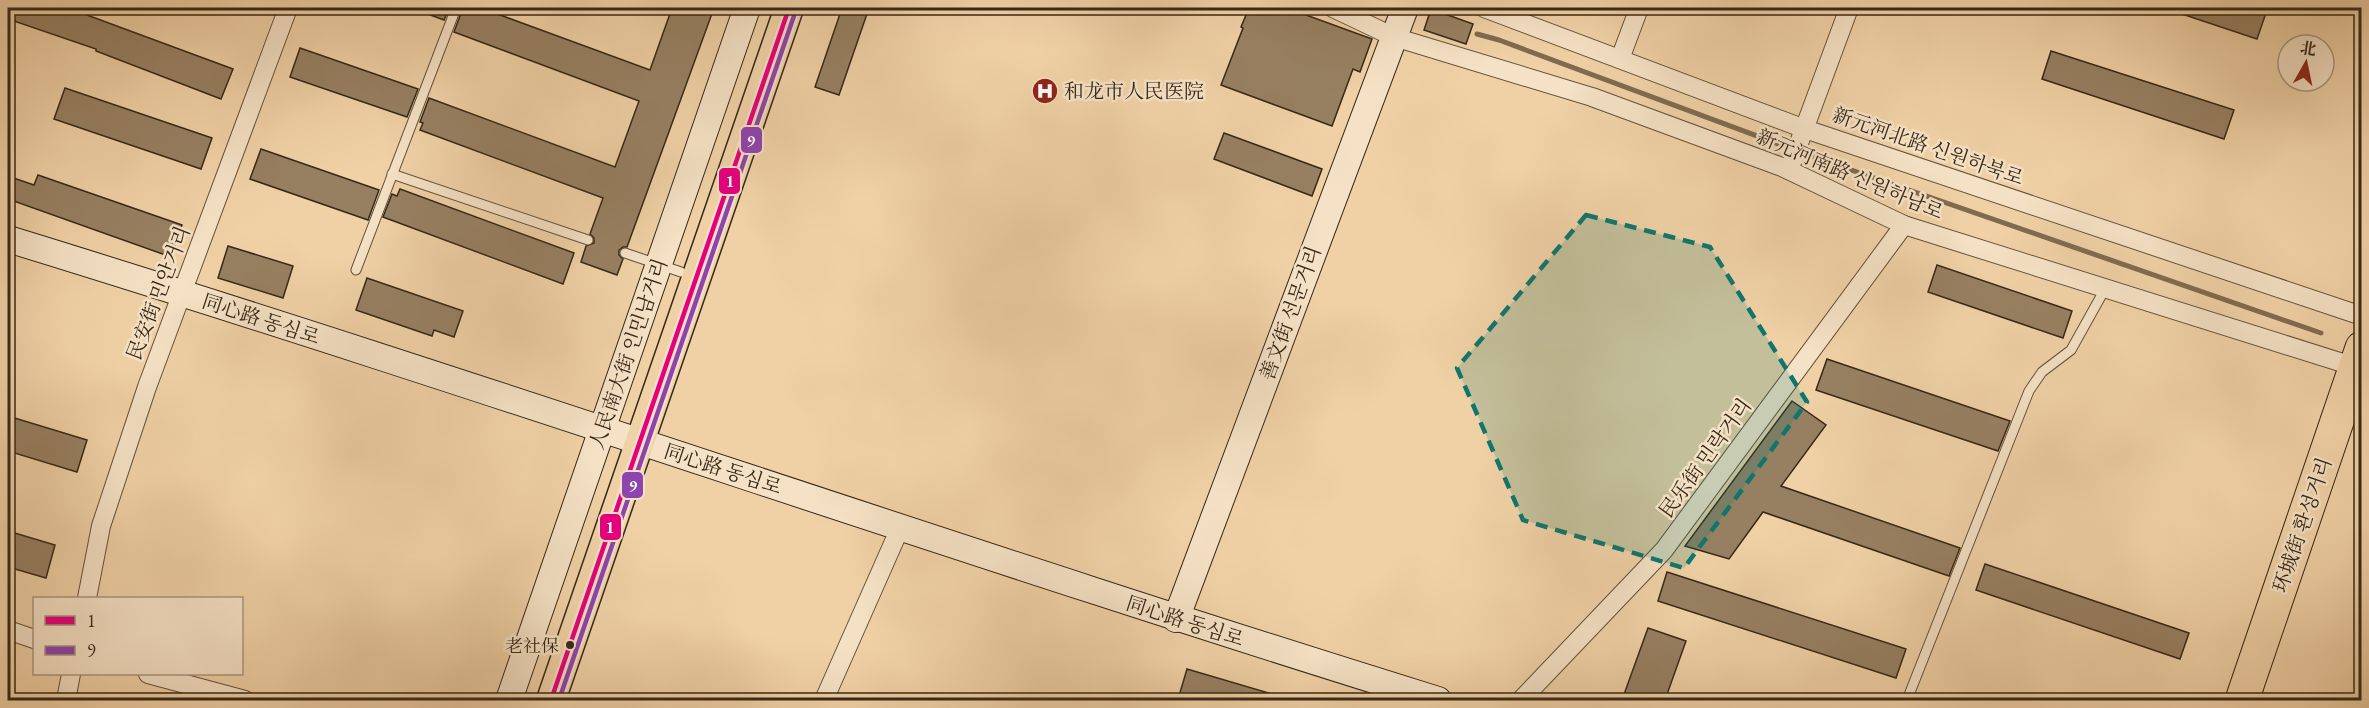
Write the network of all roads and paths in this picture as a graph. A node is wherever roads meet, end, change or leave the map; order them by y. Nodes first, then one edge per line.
1 (288, 8) edge
2 (456, 8) edge
3 (747, 8) edge
4 (771, 8) edge
5 (789, 8) edge
6 (1333, 8) edge
7 (1405, 8) edge
8 (1484, 8) edge
9 (1639, 8) edge
10 (1850, 8) edge
11 (1394, 37) junction
12 (1620, 59) junction
13 (1803, 134) junction
14 (1790, 166) junction
15 (392, 174) junction
16 (1904, 225) junction
17 (8, 239) edge
18 (588, 240) dead end
19 (625, 253) dead end
20 (670, 268) junction
21 (356, 270) dead end
22 (2105, 289) junction
23 (183, 293) junction
24 (2361, 316) edge
25 (2359, 362) edge
26 (623, 436) junction
27 (900, 528) junction
28 (87, 597) edge
29 (1176, 619) junction
30 (8, 630) edge
31 (33, 639) edge
32 (71, 675) edge
33 (152, 675) edge
34 (66, 700) edge
35 (245, 700) edge
36 (509, 700) edge
37 (534, 700) edge
38 (552, 700) edge
39 (824, 700) edge
40 (1438, 700) edge
41 (1521, 700) edge
42 (1907, 700) edge
43 (2242, 700) edge

1 - 23 street, 民安街 민안거리
2 - 15 lane
3 - 20 street, 人民南大街 인민남거리
4 - 20 main road, 人民南大街 인민남거리
5 - 26 main road, 人民南大街 인민남거리
6 - 11 street, 新元河南路 신원하남로
7 - 11 street, 善文街 선문거리
8 - 12 street, 新元河北路 신원하북로
9 - 12 street
10 - 13 street
11 - 14 street, 新元河南路 신원하남로
11 - 29 street, 善文街 선문거리
12 - 13 street, 新元河北路 신원하북로
13 - 14 street
13 - 24 street, 新元河北路 신원하북로
14 - 16 street, 新元河南路 신원하남로
15 - 18 lane
15 - 21 lane
16 - 22 street, 新元河南路 신원하남로
16 - 41 street, 民乐街 민락거리
17 - 23 street, 同心路 동심로
19 - 20 lane
20 - 26 main road, 人民南大街 인민남거리
22 - 25 street, 新元河南路 신원하남로
22 - 42 lane
23 - 26 street, 同心路 동심로
23 - 28 street, 民安街 민안거리
25 - 43 highway, 环城街 환성거리
26 - 27 street, 同心路 동심로
26 - 36 street, 人民南大街 인민남거리
26 - 37 main road, 人民南大街 인민남거리
26 - 38 main road, 人民南大街 인민남거리
27 - 29 street, 同心路 동심로
27 - 39 street
29 - 40 street, 同心路 동심로
30 - 31 street
32 - 34 street
33 - 35 street

